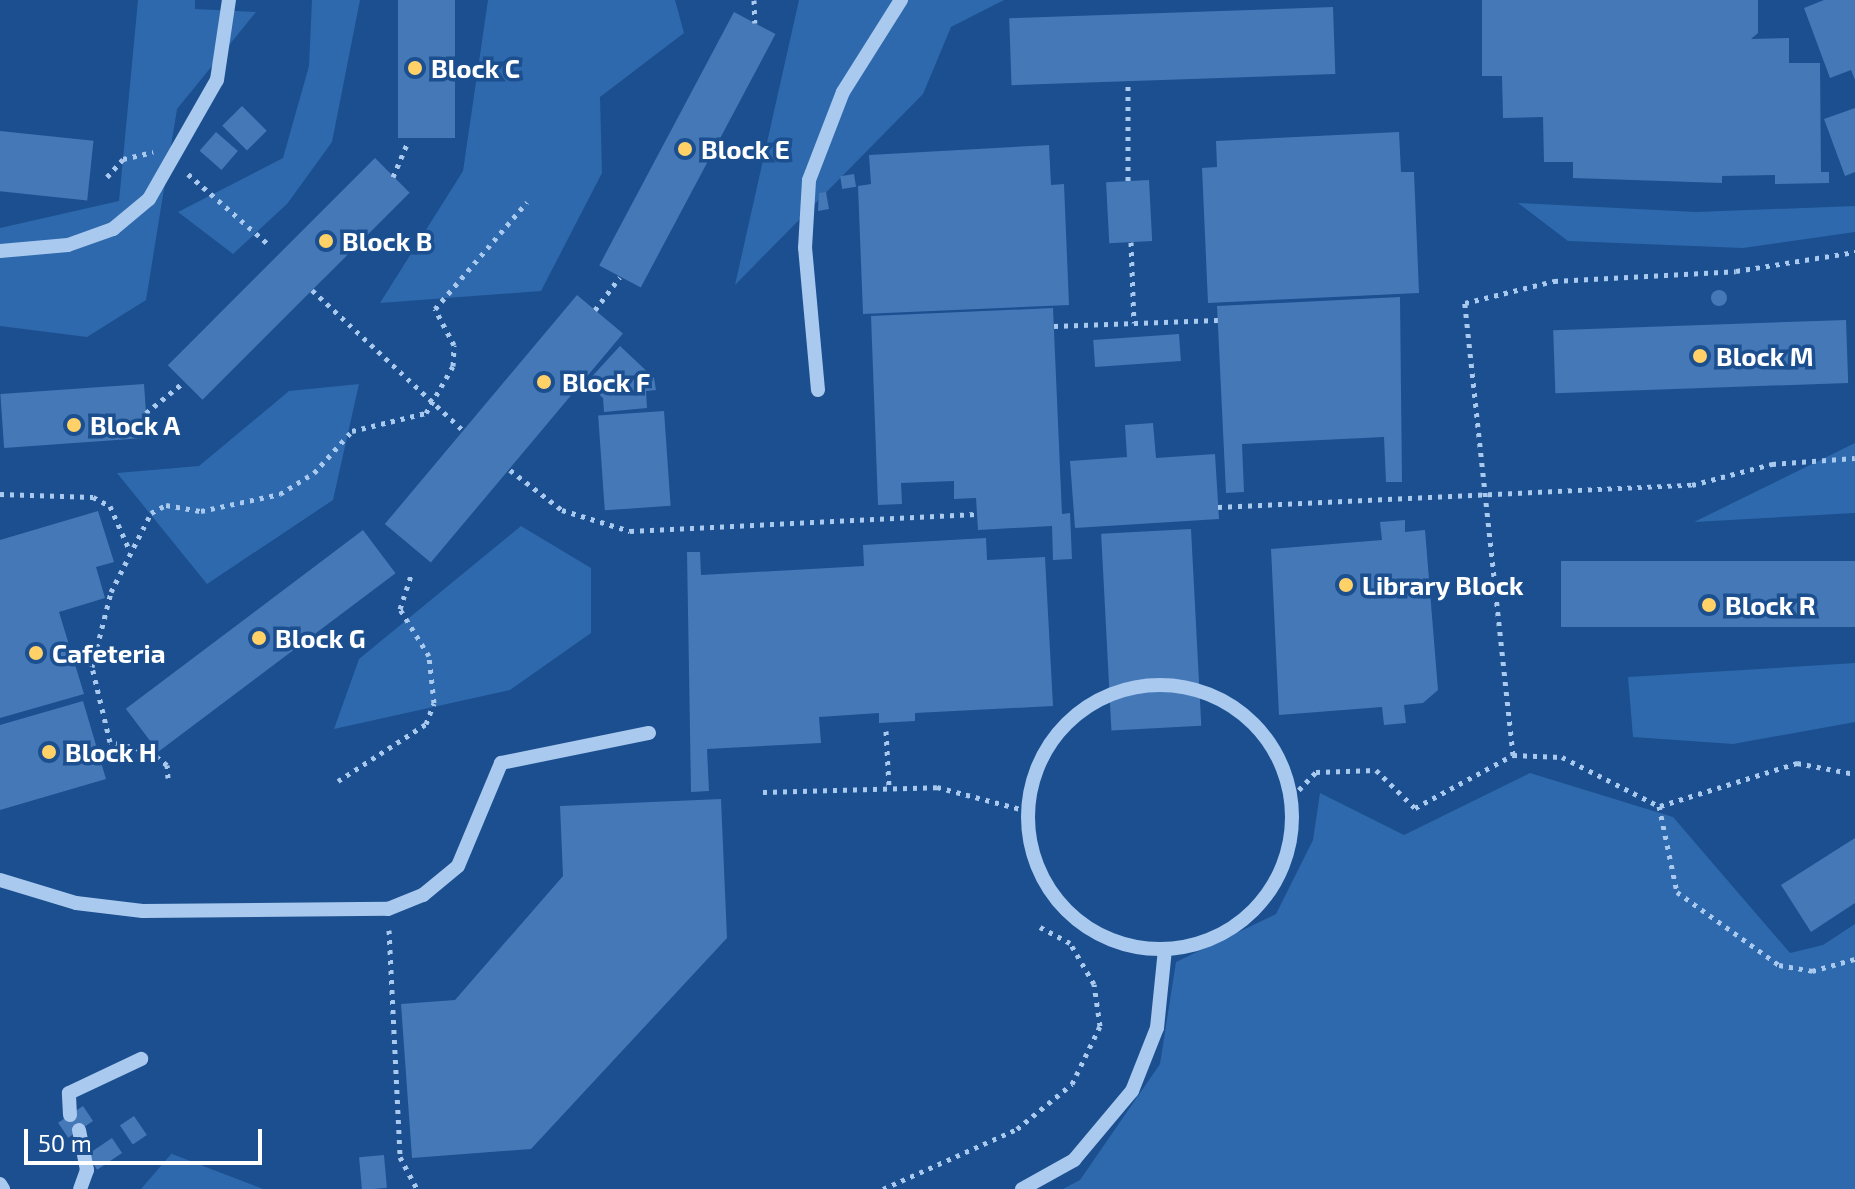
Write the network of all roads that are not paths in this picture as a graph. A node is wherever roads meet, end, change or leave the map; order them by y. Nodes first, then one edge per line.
1 (229, 0) edge
2 (901, 0) edge
3 (0, 251) edge
4 (818, 390) dead end
5 (649, 733) dead end
6 (0, 880) edge
7 (1165, 949) junction
8 (141, 1059) dead end
9 (70, 1115) dead end
10 (79, 1130) dead end
11 (0, 1184) edge
12 (3, 1189) edge
13 (80, 1189) edge
14 (1022, 1189) edge

1 - 3 lane
2 - 4 lane
5 - 6 lane
7 - 7 lane
7 - 14 lane
8 - 9 lane
10 - 13 lane
11 - 12 lane

